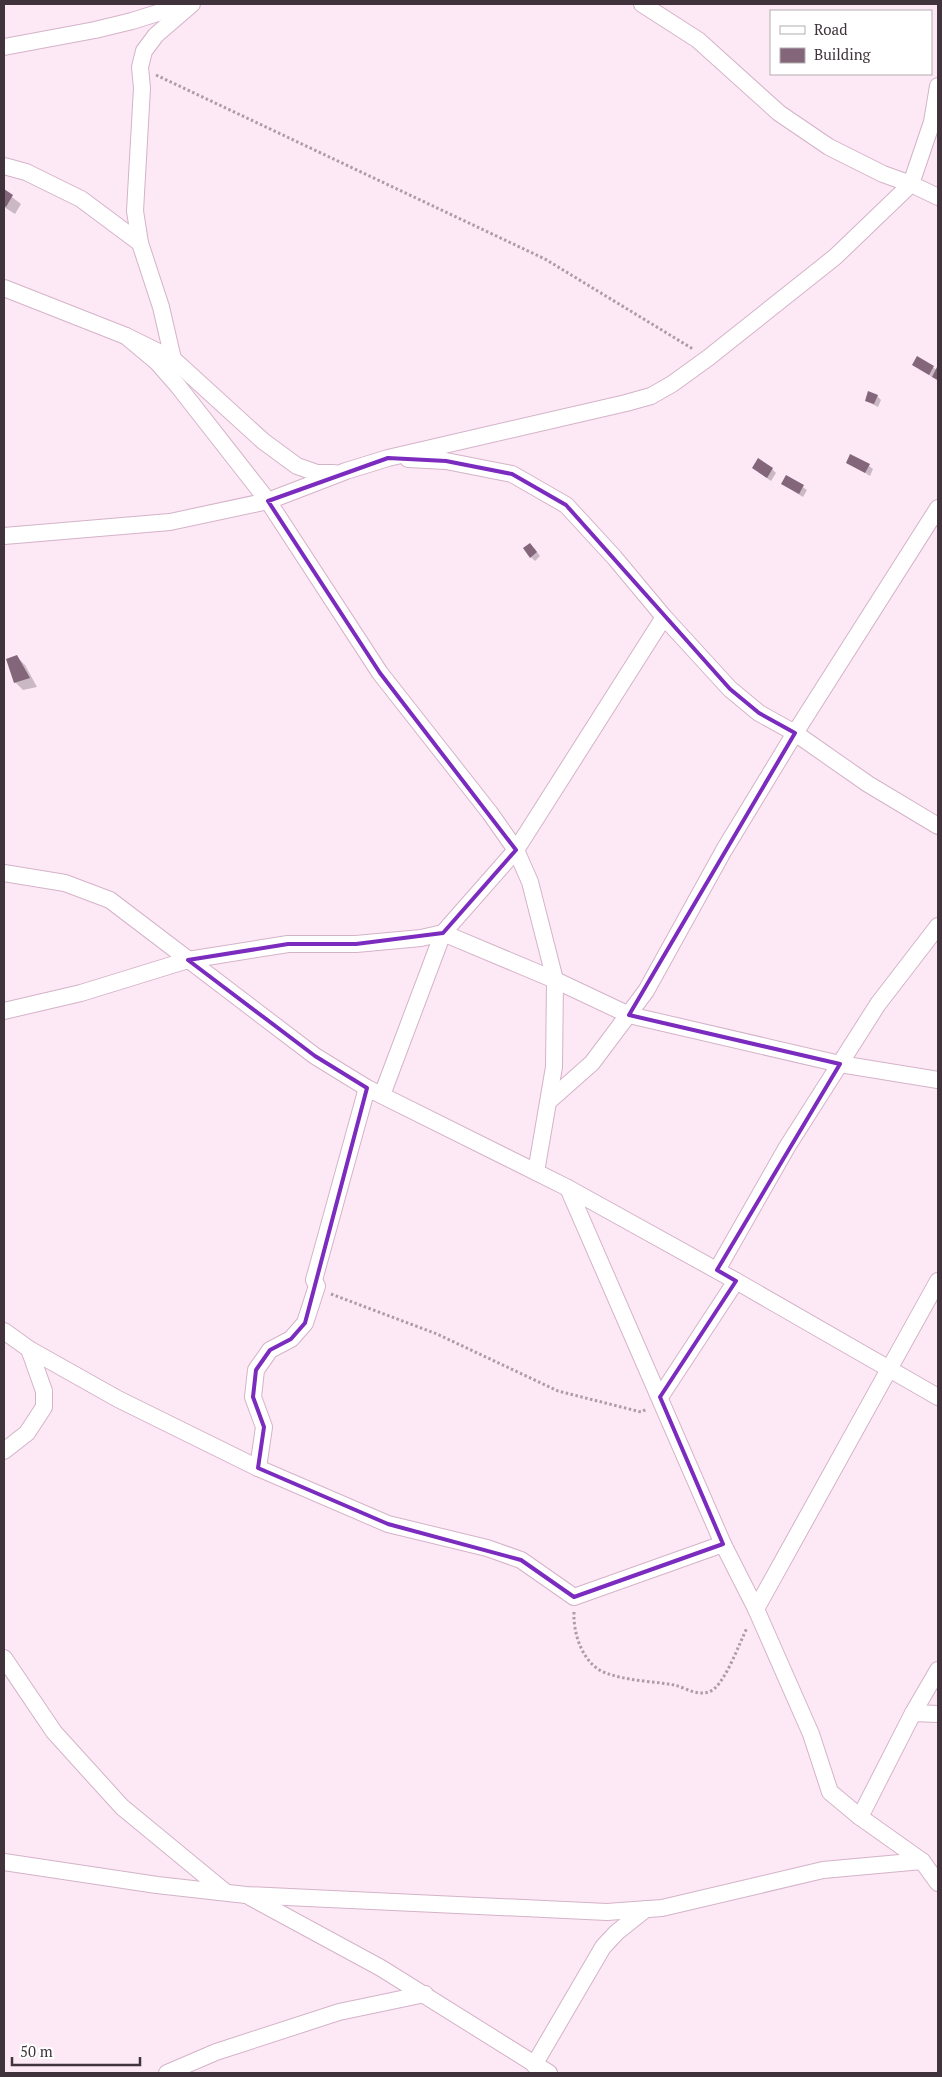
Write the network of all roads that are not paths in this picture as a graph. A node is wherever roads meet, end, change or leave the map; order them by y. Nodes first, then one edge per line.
1 (190, 4) edge
2 (645, 4) edge
3 (4, 47) edge
4 (938, 86) edge
5 (4, 166) edge
6 (911, 184) junction
7 (938, 197) edge
8 (140, 243) junction
9 (4, 288) edge
10 (126, 336) junction
11 (173, 359) junction
12 (388, 458) junction
13 (346, 471) junction
14 (268, 501) junction
15 (938, 508) edge
16 (4, 536) edge
17 (664, 617) junction
18 (796, 733) junction
19 (938, 826) edge
20 (516, 850) junction
21 (4, 873) edge
22 (938, 926) edge
23 (443, 933) junction
24 (188, 960) junction
25 (554, 980) junction
26 (4, 1011) edge
27 (629, 1015) junction
28 (840, 1064) junction
29 (938, 1080) edge
30 (374, 1092) junction
31 (549, 1101) junction
32 (536, 1172) junction
33 (568, 1188) junction
34 (717, 1270) junction
35 (736, 1281) junction
36 (938, 1281) edge
37 (4, 1331) edge
38 (29, 1349) junction
39 (890, 1368) junction
40 (938, 1396) edge
41 (660, 1397) junction
42 (4, 1451) edge
43 (258, 1468) junction
44 (723, 1544) junction
45 (756, 1609) junction
46 (4, 1658) edge
47 (938, 1670) edge
48 (913, 1713) junction
49 (938, 1714) edge
50 (860, 1817) junction
51 (922, 1861) junction
52 (4, 1862) edge
53 (938, 1883) edge
54 (224, 1891) junction
55 (246, 1895) junction
56 (646, 1909) junction
57 (425, 1994) junction
58 (534, 2065) junction
59 (166, 2073) edge
60 (549, 2073) edge

1 - 3 street
1 - 8 street
2 - 6 street
4 - 6 street
5 - 8 street
6 - 7 street
6 - 12 street
8 - 11 street
9 - 10 street
10 - 11 street
10 - 14 street
11 - 13 street
12 - 13 street
12 - 17 street
13 - 14 street
14 - 16 street
14 - 20 street
15 - 18 street
17 - 18 street
17 - 20 street
18 - 19 street
18 - 27 street
20 - 23 street
20 - 25 street
21 - 24 street
22 - 28 street
23 - 24 street
23 - 25 street
23 - 30 street
24 - 26 street
24 - 30 street
25 - 27 street
25 - 31 street
27 - 28 street
27 - 31 street
28 - 29 street
28 - 34 street
30 - 32 street
30 - 43 street
31 - 32 street
32 - 33 street
33 - 34 street
33 - 41 street
34 - 35 street
35 - 39 street
35 - 41 street
36 - 39 street
37 - 38 street
38 - 42 street
38 - 43 street
39 - 40 street
39 - 45 street
41 - 44 street
43 - 44 street
44 - 45 street
45 - 50 street
46 - 54 street
47 - 48 street
48 - 49 street
48 - 50 street
50 - 51 street
51 - 53 street
51 - 56 street
52 - 54 street
54 - 55 street
55 - 56 street
55 - 57 street
56 - 58 street
57 - 58 street
57 - 59 street
58 - 60 street

